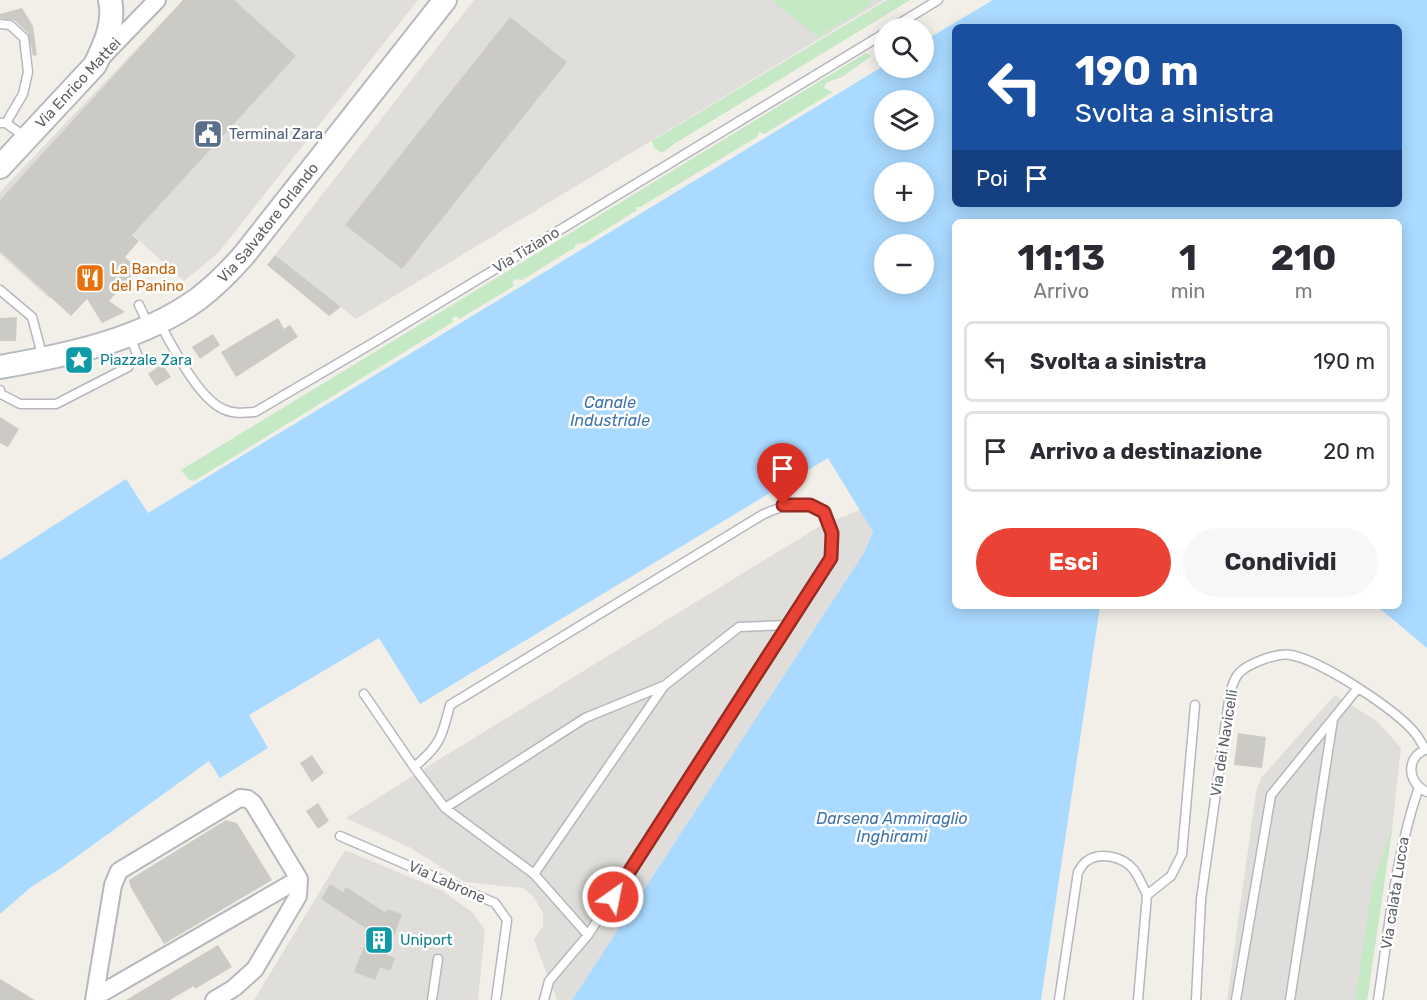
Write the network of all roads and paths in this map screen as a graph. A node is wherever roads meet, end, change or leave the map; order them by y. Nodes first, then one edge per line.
1 (110, 0) edge
2 (157, 0) edge
3 (445, 0) edge
4 (938, 0) edge
5 (908, 18) edge
6 (0, 24) edge
7 (874, 40) edge
8 (95, 65) junction
9 (3, 123) edge
10 (27, 138) junction
11 (0, 167) edge
12 (0, 290) edge
13 (139, 306) dead end
14 (146, 328) junction
15 (43, 359) junction
16 (0, 367) edge
17 (0, 390) edge
18 (787, 625) junction
19 (664, 686) junction
20 (1358, 688) junction
21 (364, 694) dead end
22 (1195, 705) dead end
23 (1333, 719) junction
24 (1426, 749) edge
25 (414, 767) junction
26 (1423, 790) edge
27 (445, 808) junction
28 (340, 836) dead end
29 (534, 874) junction
30 (299, 879) junction
31 (1147, 895) junction
32 (588, 935) junction
33 (438, 959) dead end
34 (95, 999) edge
35 (214, 1000) edge
36 (432, 1000) edge
37 (496, 1000) edge
38 (544, 1000) edge
39 (1059, 1000) edge
40 (1138, 1000) edge
41 (1196, 1000) edge
42 (1236, 1000) edge
43 (1290, 1000) edge
44 (1378, 1000) edge

1 - 8 main road
2 - 8 street, Via Enrico Mattei
3 - 14 main road, Via Salvatore Orlando
4 - 5 lane
6 - 9 lane
7 - 14 lane, Via Tiziano
8 - 10 main road, Via Enrico Mattei
9 - 10 lane
10 - 11 main road, Via Enrico Mattei
12 - 15 lane
13 - 14 lane
14 - 15 main road
14 - 17 lane
15 - 16 main road
18 - 19 lane
18 - 25 lane
18 - 32 lane
19 - 27 lane
19 - 29 lane
20 - 23 lane
20 - 24 lane, Via dei Navicelli
20 - 41 lane, Via dei Navicelli
21 - 25 lane
22 - 31 lane
23 - 42 lane
23 - 43 lane
24 - 26 lane
25 - 27 lane
26 - 44 lane, Via calata Lucca
27 - 29 lane
28 - 37 lane, Via Labrone
29 - 32 lane
30 - 34 street
30 - 34 street
30 - 35 street
31 - 39 lane
31 - 40 lane
32 - 38 lane
33 - 36 lane

